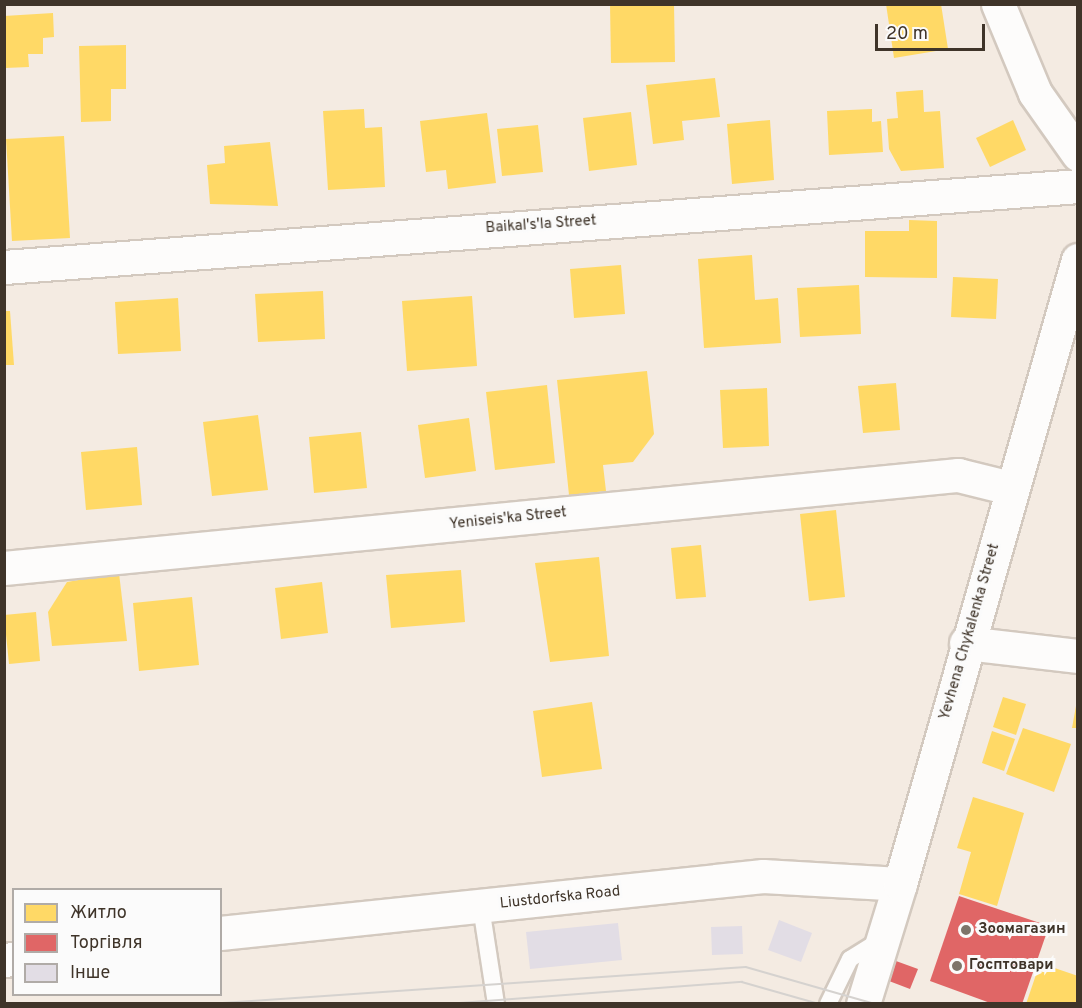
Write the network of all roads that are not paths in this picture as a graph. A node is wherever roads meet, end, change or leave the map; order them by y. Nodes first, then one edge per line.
1 (998, 4) edge
2 (1077, 154) edge
3 (1077, 186) edge
4 (1077, 260) edge
5 (4, 267) edge
6 (1011, 488) junction
7 (4, 568) edge
8 (966, 643) junction
9 (1077, 656) edge
10 (900, 884) junction
11 (481, 907) junction
12 (222, 933) edge
13 (886, 936) junction
14 (496, 1004) edge
15 (828, 1004) edge
16 (864, 1004) edge

1 - 2 street
3 - 5 street, Baikal's'la Street
4 - 6 street, Yevhena Chykalenka Street
6 - 7 street, Yeniseis'ka Street
6 - 8 street, Yevhena Chykalenka Street
8 - 9 street
8 - 10 street, Yevhena Chykalenka Street
10 - 11 street, Liustdorfska Road
10 - 13 street, Yevhena Chykalenka Street
11 - 12 street, Liustdorfska Road
11 - 14 lane
13 - 15 lane
13 - 16 street, Yevhena Chykalenka Street

